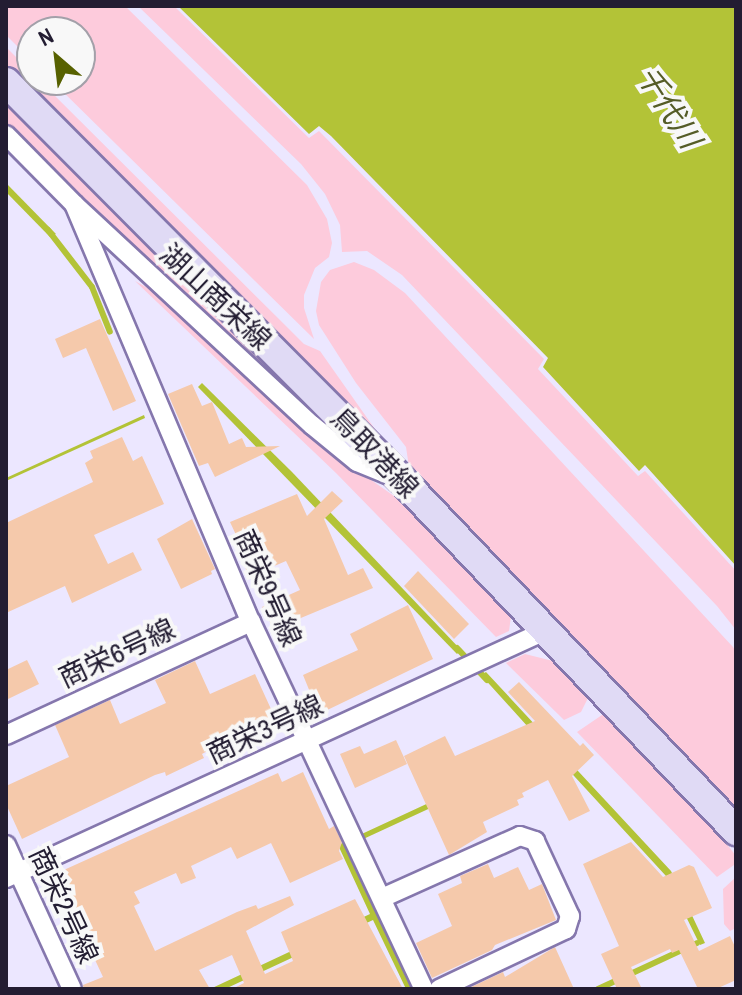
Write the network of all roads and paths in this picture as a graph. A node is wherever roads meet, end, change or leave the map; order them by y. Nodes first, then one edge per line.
1 (6, 82) edge
2 (6, 135) edge
3 (74, 204) junction
4 (402, 480) junction
5 (251, 622) junction
6 (547, 630) junction
7 (6, 735) edge
8 (306, 741) junction
9 (736, 831) edge
10 (6, 845) edge
11 (12, 875) edge
12 (382, 898) junction
13 (68, 988) edge
14 (424, 989) edge
15 (439, 989) edge

1 - 4 main road, 鳥取港線
2 - 3 street, 湖山商栄線
3 - 4 street, 湖山商栄線
3 - 5 street, 商栄9号線
4 - 6 main road, 鳥取港線
5 - 7 street, 商栄6号線
5 - 8 street, 商栄9号線
6 - 8 street, 商栄3号線
6 - 9 main road, 鳥取港線
8 - 11 street, 商栄3号線
8 - 12 street, 商栄9号線
10 - 11 street, 商栄2号線
11 - 13 street, 商栄2号線
12 - 14 street, 商栄9号線
12 - 15 street

